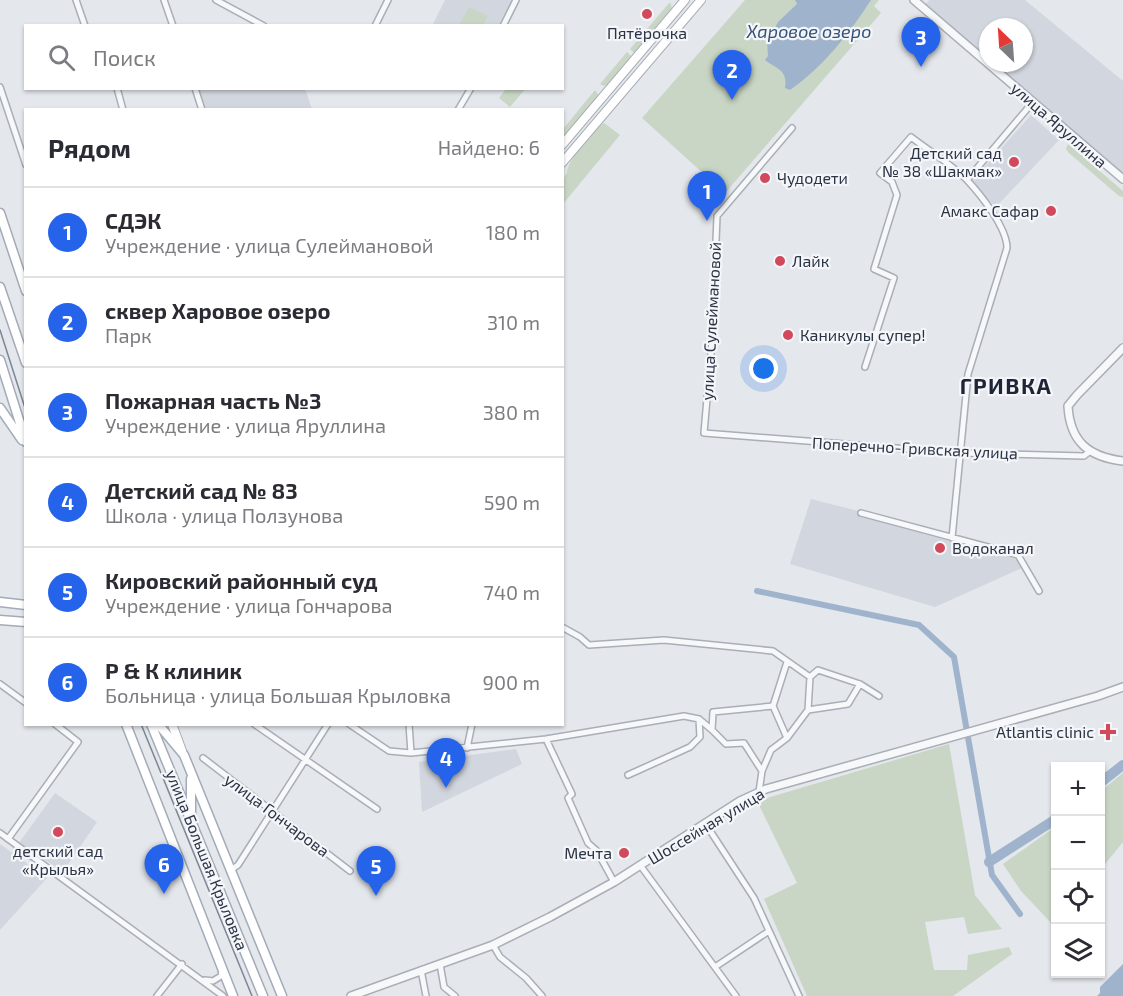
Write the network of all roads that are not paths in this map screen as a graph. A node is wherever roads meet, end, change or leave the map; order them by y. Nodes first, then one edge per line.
1 (76, 0) edge
2 (164, 0) edge
3 (216, 0) edge
4 (388, 0) edge
5 (516, 0) edge
6 (701, 0) edge
7 (914, 0) edge
8 (680, 2) edge
9 (84, 24) edge
10 (172, 24) edge
11 (260, 24) edge
12 (376, 24) edge
13 (504, 24) edge
14 (0, 87) edge
15 (118, 90) edge
16 (196, 90) edge
17 (470, 90) edge
18 (1033, 102) junction
19 (122, 108) edge
20 (201, 108) edge
21 (459, 108) edge
22 (792, 128) dead end
23 (564, 143) edge
24 (24, 159) edge
25 (564, 161) edge
26 (1123, 179) edge
27 (967, 180) junction
28 (0, 213) edge
29 (24, 285) edge
30 (0, 287) edge
31 (1123, 348) edge
32 (24, 357) edge
33 (0, 360) edge
34 (865, 367) dead end
35 (0, 408) edge
36 (704, 433) joint
37 (24, 437) edge
38 (24, 440) edge
39 (1089, 452) junction
40 (960, 453) junction
41 (1123, 461) edge
42 (861, 513) dead end
43 (952, 538) junction
44 (1039, 591) dead end
45 (0, 602) edge
46 (24, 605) edge
47 (0, 620) edge
48 (24, 622) edge
49 (564, 628) edge
50 (787, 662) junction
51 (810, 678) junction
52 (0, 684) edge
53 (860, 684) junction
54 (1123, 687) edge
55 (879, 696) dead end
56 (24, 702) edge
57 (773, 706) junction
58 (808, 710) junction
59 (699, 719) junction
60 (58, 726) edge
61 (127, 726) edge
62 (152, 726) edge
63 (160, 726) edge
64 (173, 726) edge
65 (257, 726) edge
66 (327, 726) edge
67 (352, 726) edge
68 (409, 726) edge
69 (472, 726) edge
70 (712, 730) junction
71 (787, 738) junction
72 (546, 739) junction
73 (467, 748) junction
74 (411, 753) junction
75 (184, 755) junction
76 (203, 758) dead end
77 (305, 761) junction
78 (762, 771) junction
79 (191, 772) junction
80 (628, 775) dead end
81 (759, 792) junction
82 (376, 809) dead end
83 (272, 813) junction
84 (191, 820) junction
85 (705, 823) junction
86 (0, 833) edge
87 (8, 839) junction
88 (640, 865) junction
89 (231, 870) junction
90 (350, 871) dead end
91 (614, 882) junction
92 (769, 931) junction
93 (494, 945) junction
94 (217, 954) junction
95 (182, 964) junction
96 (440, 964) junction
97 (715, 967) junction
98 (421, 970) junction
99 (202, 980) junction
100 (157, 996) edge
101 (223, 996) edge
102 (233, 996) edge
103 (262, 996) edge
104 (282, 996) edge
105 (351, 996) edge
106 (426, 996) edge
107 (455, 996) edge
108 (542, 996) edge
109 (736, 996) edge
110 (799, 996) edge

1 - 9 street
2 - 10 street
3 - 11 street
4 - 12 street
5 - 13 street
6 - 25 main road
7 - 18 street, улица Яруллина
8 - 23 main road
14 - 24 street
15 - 19 street
16 - 20 street
17 - 21 street
18 - 26 street, улица Яруллина
18 - 27 street
22 - 36 street, улица Сулеймановой
27 - 34 street
27 - 40 street
28 - 29 main road
30 - 32 main road
31 - 39 street
33 - 37 main road
35 - 38 main road
36 - 40 street, Поперечно-Гривская улица
39 - 40 street, Поперечно-Гривская улица
39 - 41 street, Поперечно-Гривская улица
40 - 43 street
42 - 43 street
43 - 44 street
45 - 46 main road
47 - 48 main road
49 - 50 street
50 - 51 street
50 - 57 street
51 - 53 street
51 - 58 street
52 - 56 street
53 - 55 street
53 - 58 street
54 - 81 street, Шоссейная улица
57 - 70 street
57 - 71 street
58 - 71 street
59 - 70 street
59 - 72 street
59 - 80 street
60 - 87 street
61 - 94 main road, улица Большая Крыловка
62 - 84 main road, улица Большая Крыловка
63 - 75 main road
64 - 75 main road
65 - 77 street
66 - 77 street
67 - 74 street
68 - 74 street
69 - 73 street
70 - 78 street
71 - 78 street
72 - 73 street
72 - 91 street
73 - 74 street
75 - 79 main road
76 - 83 street, улица Гончарова
77 - 82 street
77 - 83 street
78 - 81 street
79 - 84 main road
79 - 89 main road
81 - 85 street, Шоссейная улица
83 - 89 street
83 - 90 street, улица Гончарова
84 - 103 main road, улица Большая Крыловка
85 - 88 street, Шоссейная улица
85 - 92 street
86 - 87 street
87 - 95 street
88 - 91 street, Шоссейная улица
88 - 97 street
89 - 104 main road
91 - 93 street, Шоссейная улица
92 - 97 street
92 - 110 street
93 - 96 street, Шоссейная улица
93 - 108 street
94 - 99 street
94 - 102 main road, улица Большая Крыловка
95 - 99 street
95 - 100 street
96 - 98 street, Шоссейная улица
96 - 107 street
97 - 109 street
98 - 105 street, Шоссейная улица
98 - 106 street
99 - 101 street

